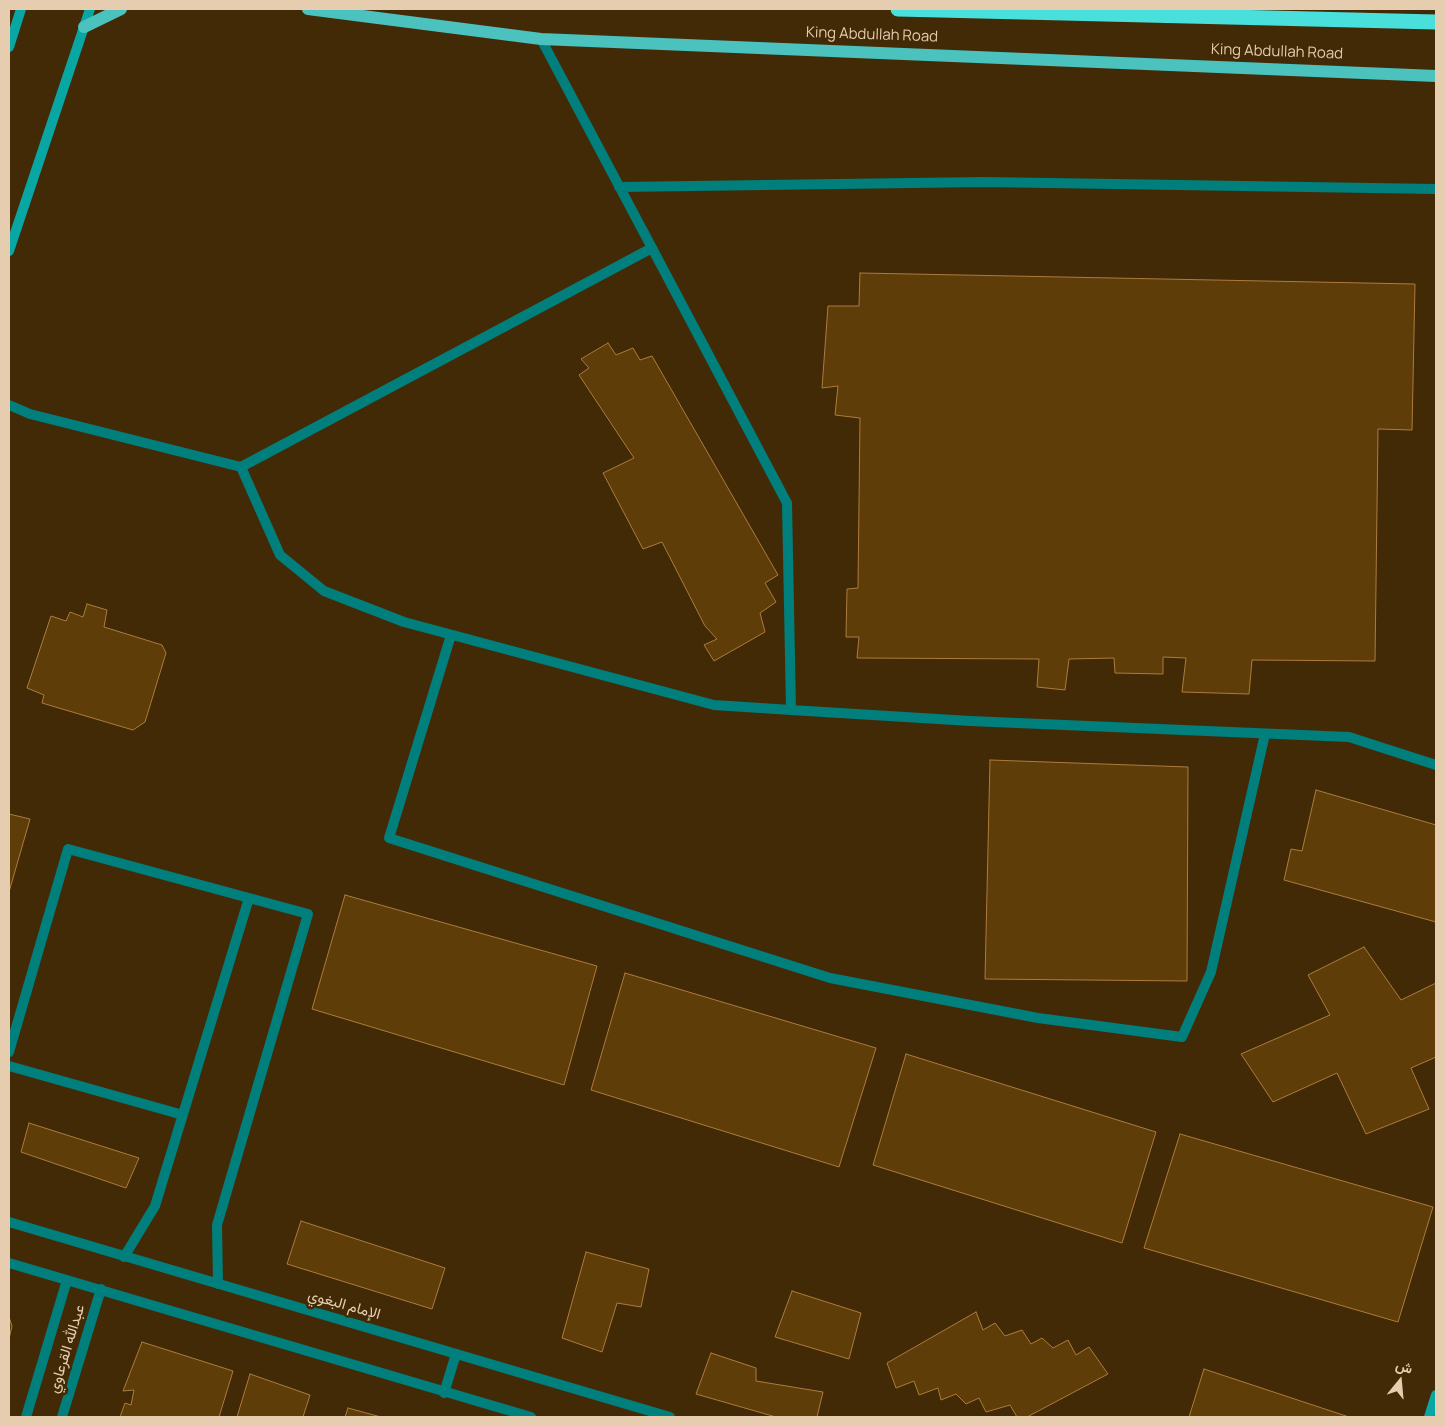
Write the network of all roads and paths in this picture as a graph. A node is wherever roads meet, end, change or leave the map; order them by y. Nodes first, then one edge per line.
1 (21, 9) edge
2 (90, 9) edge
3 (121, 9) edge
4 (308, 9) edge
5 (346, 9) edge
6 (360, 9) edge
7 (898, 9) edge
8 (379, 18) junction
9 (1436, 22) edge
10 (84, 27) junction
11 (541, 39) junction
12 (9, 46) edge
13 (1436, 76) edge
14 (618, 187) junction
15 (1436, 189) edge
16 (652, 248) junction
17 (9, 251) edge
18 (9, 405) edge
19 (241, 467) junction
20 (451, 635) junction
21 (791, 710) junction
22 (1265, 734) junction
23 (1436, 765) edge
24 (250, 898) junction
25 (9, 1052) edge
26 (9, 1066) edge
27 (183, 1115) junction
28 (9, 1222) edge
29 (124, 1258) junction
30 (9, 1263) edge
31 (67, 1280) junction
32 (218, 1284) junction
33 (101, 1289) junction
34 (456, 1354) junction
35 (444, 1393) junction
36 (1436, 1395) edge
37 (26, 1417) edge
38 (62, 1417) edge
39 (531, 1417) edge
40 (670, 1417) edge
41 (1429, 1417) edge

1 - 12 main road
2 - 10 main road
3 - 10 main road
4 - 8 main road, King Abdullah Road
5 - 8 main road
6 - 8 main road
7 - 9 highway, King Abdullah Road
8 - 11 main road, King Abdullah Road
10 - 17 main road
11 - 13 main road, King Abdullah Road
11 - 14 street
14 - 15 street
14 - 16 street
16 - 19 street
16 - 21 street
18 - 19 street
19 - 20 street
20 - 21 street
20 - 22 street
21 - 22 street
22 - 23 street
24 - 25 street
24 - 27 street
24 - 32 street
26 - 27 street
27 - 29 street
28 - 29 street, الإمام البغوي
29 - 32 street, الإمام البغوي
30 - 31 street
31 - 33 street
31 - 37 street, عبدالله القرعاوي
32 - 34 street, الإمام البغوي
33 - 35 street
33 - 38 street, عبدالله القرعاوي
34 - 35 street
34 - 40 street, الإمام البغوي
35 - 39 street
36 - 41 main road

